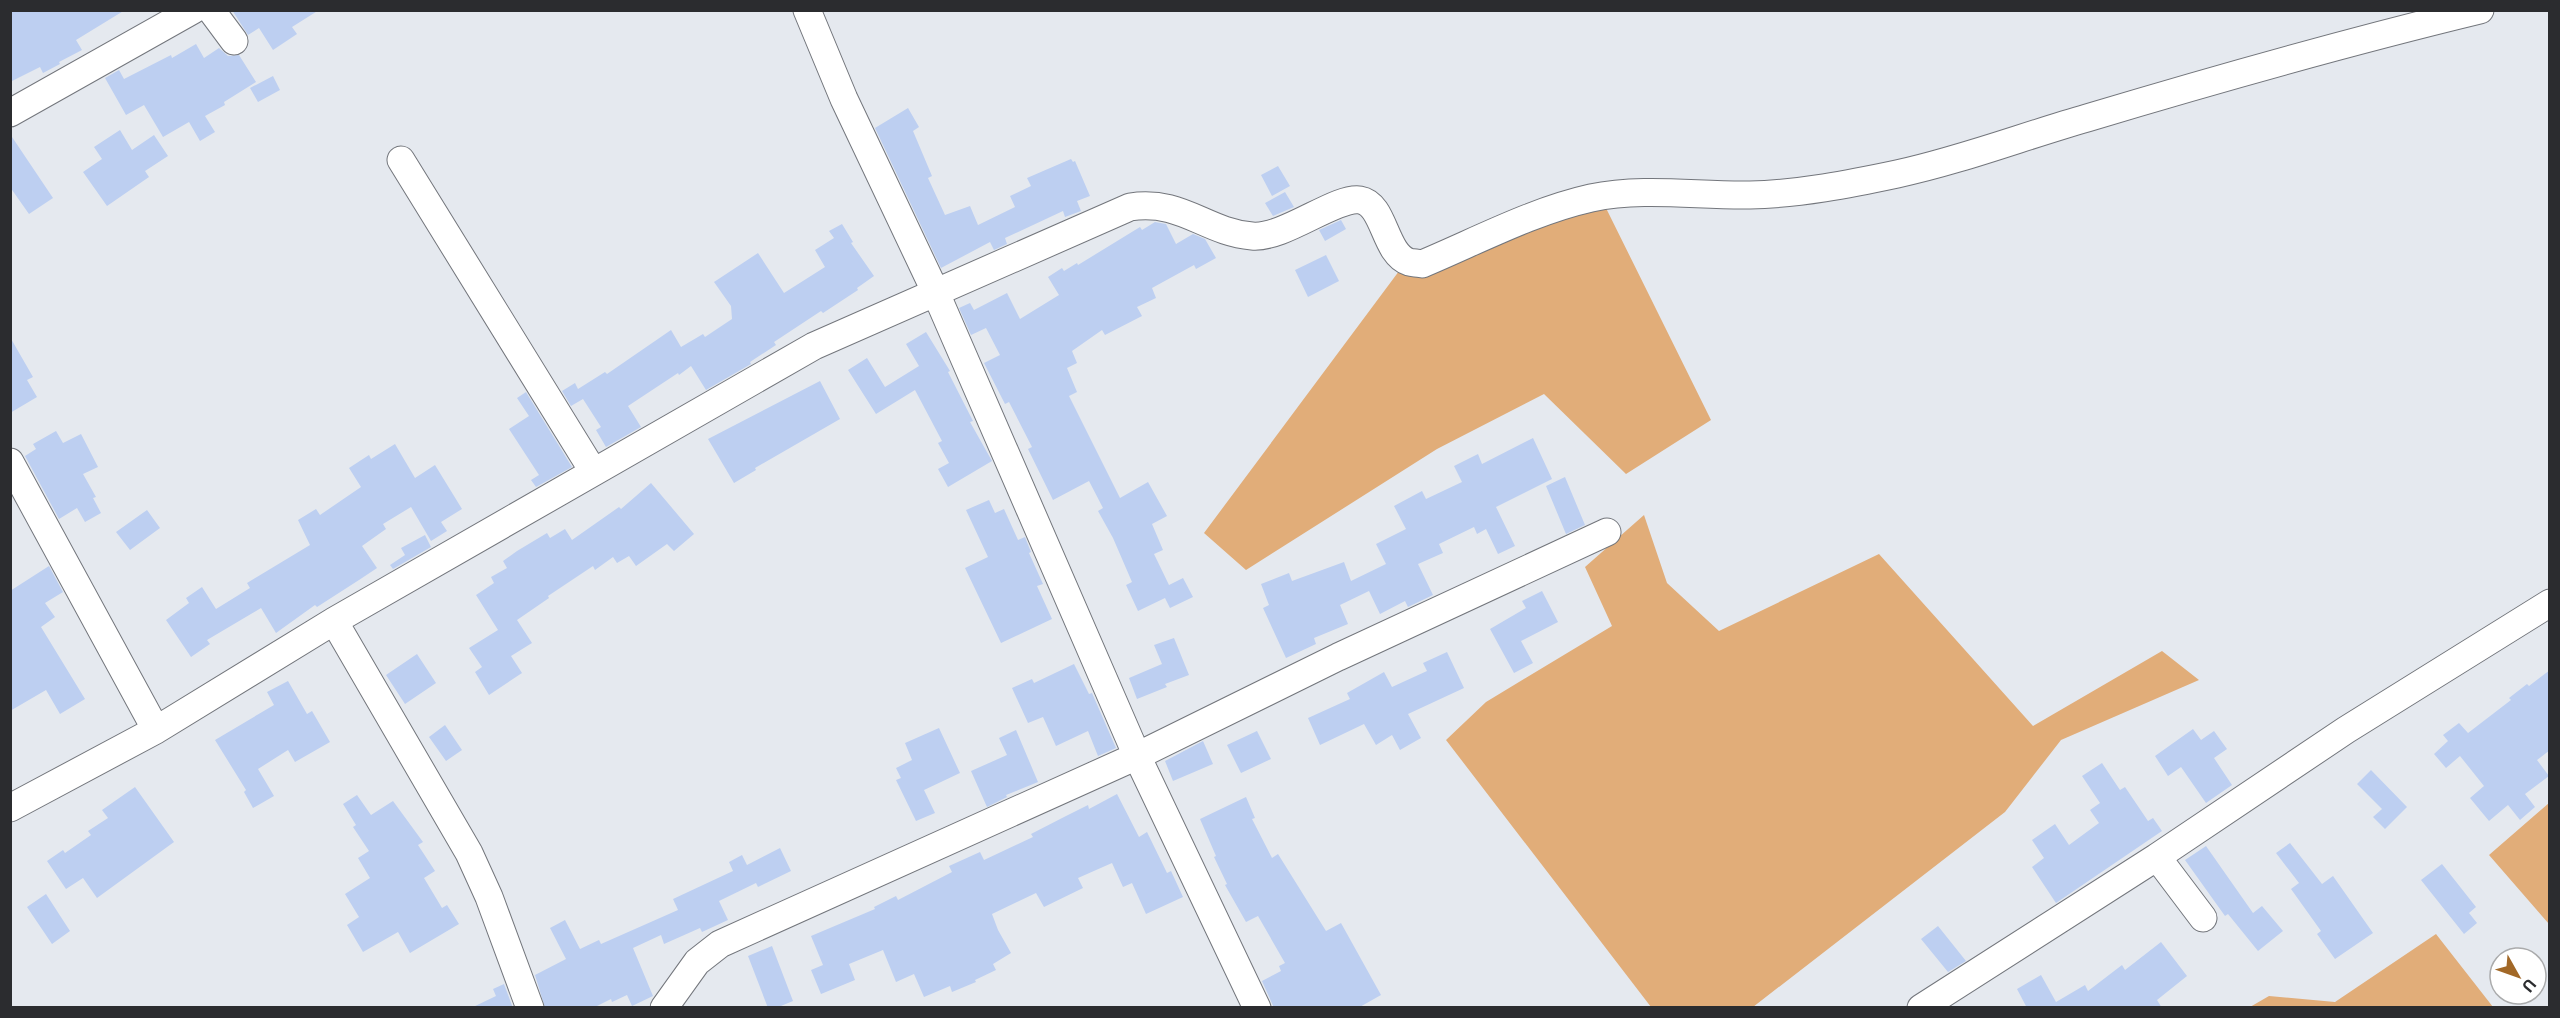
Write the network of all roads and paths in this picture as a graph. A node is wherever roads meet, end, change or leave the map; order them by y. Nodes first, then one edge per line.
1 (193, 10) edge
2 (211, 10) edge
3 (807, 10) edge
4 (2480, 10) edge
5 (234, 41) dead end
6 (10, 113) edge
7 (401, 160) dead end
8 (934, 291) junction
9 (10, 462) edge
10 (593, 471) junction
11 (1607, 532) dead end
12 (2550, 603) edge
13 (334, 621) junction
14 (156, 730) junction
15 (1137, 756) junction
16 (10, 808) edge
17 (2157, 857) junction
18 (2204, 918) dead end
19 (530, 1008) edge
20 (664, 1008) edge
21 (1257, 1008) edge
22 (1921, 1008) edge

1 - 6 street
2 - 5 street
3 - 8 street
4 - 8 street
7 - 10 street
8 - 10 street
8 - 15 street
9 - 14 street
10 - 13 street
11 - 15 street
12 - 17 street
13 - 14 street
13 - 19 street
14 - 16 street
15 - 20 street
15 - 21 street
17 - 18 street
17 - 22 street

